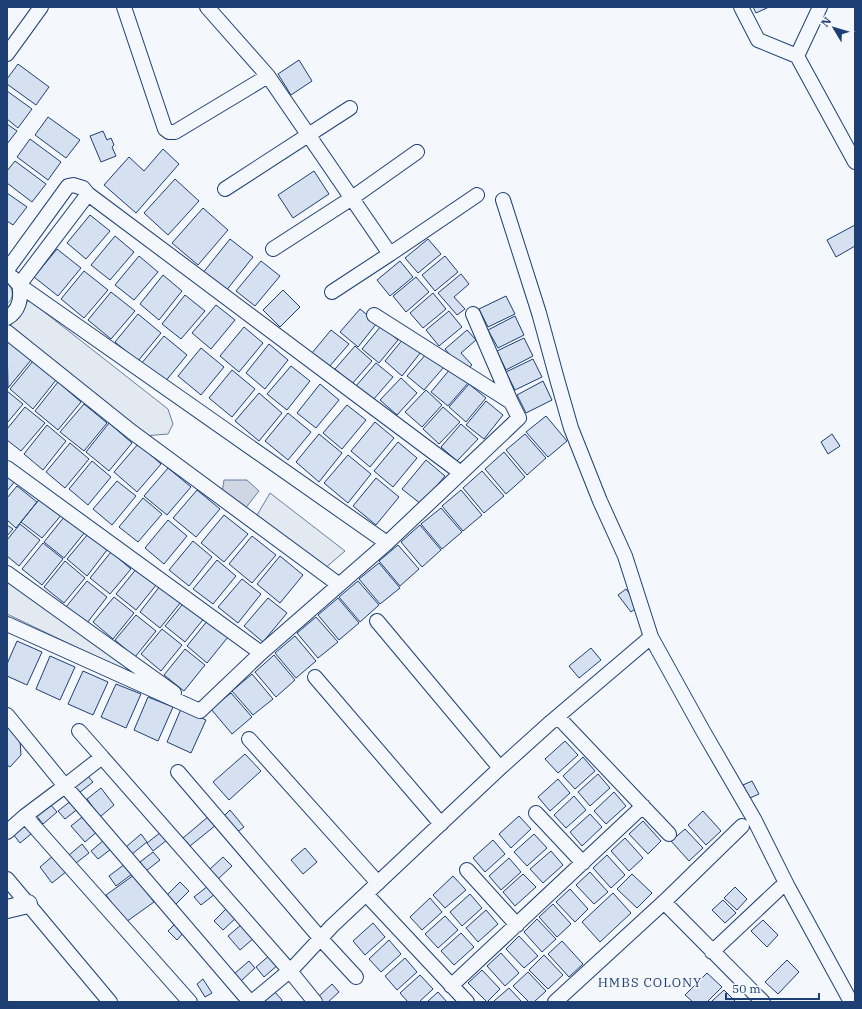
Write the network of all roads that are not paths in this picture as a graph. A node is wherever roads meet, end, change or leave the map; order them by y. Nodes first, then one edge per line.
1 (42, 7) edge
2 (124, 7) edge
3 (208, 7) edge
4 (741, 7) edge
5 (820, 7) edge
6 (7, 54) edge
7 (797, 56) junction
8 (268, 76) junction
9 (350, 108) dead end
10 (309, 135) junction
11 (417, 152) dead end
12 (855, 162) edge
13 (225, 189) dead end
14 (88, 194) junction
15 (477, 196) dead end
16 (352, 198) junction
17 (503, 200) dead end
18 (273, 249) dead end
19 (390, 254) junction
20 (7, 270) edge
21 (7, 274) edge
22 (19, 285) junction
23 (332, 292) dead end
24 (473, 314) dead end
25 (374, 315) dead end
26 (7, 318) edge
27 (7, 332) edge
28 (511, 402) junction
29 (7, 468) edge
30 (461, 473) junction
31 (387, 543) junction
32 (7, 573) edge
33 (338, 584) junction
34 (377, 621) dead end
35 (7, 624) edge
36 (651, 637) junction
37 (261, 653) junction
38 (315, 677) dead end
39 (200, 711) junction
40 (7, 715) edge
41 (558, 716) junction
42 (79, 731) dead end
43 (249, 739) dead end
44 (102, 757) junction
45 (500, 768) junction
46 (178, 772) dead end
47 (65, 786) junction
48 (643, 806) junction
49 (536, 813) dead end
50 (25, 816) junction
51 (441, 824) junction
52 (742, 826) dead end
53 (7, 832) edge
54 (669, 834) dead end
55 (583, 863) junction
56 (467, 870) dead end
57 (7, 879) edge
58 (378, 883) junction
59 (780, 888) dead end
60 (366, 894) junction
61 (664, 902) junction
62 (28, 904) junction
63 (7, 909) edge
64 (517, 925) junction
65 (321, 939) junction
66 (712, 952) junction
67 (290, 971) junction
68 (356, 976) dead end
69 (451, 986) junction
70 (558, 1001) edge
71 (110, 1002) edge
72 (190, 1002) edge
73 (251, 1002) edge
74 (315, 1002) edge
75 (467, 1002) edge
76 (763, 1002) edge
77 (851, 1002) edge

1 - 6 street
2 - 8 street
3 - 8 street
4 - 7 street
5 - 7 street
7 - 12 street
8 - 10 street
9 - 10 street
10 - 13 street
10 - 16 street
11 - 16 street
14 - 20 street
14 - 22 street
14 - 30 street
15 - 19 street
16 - 18 street
16 - 19 street
17 - 36 street
19 - 23 street
21 - 22 street
22 - 26 street
22 - 31 street
24 - 28 street
25 - 28 street
27 - 33 street
28 - 30 street
29 - 37 street
30 - 31 street
31 - 33 street
32 - 39 street
33 - 37 street
34 - 45 street
35 - 39 street
36 - 41 street
36 - 77 street
37 - 39 street
38 - 51 street
40 - 47 street
41 - 45 street
41 - 48 street
42 - 44 street
43 - 58 street
44 - 47 street
44 - 67 street
45 - 51 street
46 - 65 street
47 - 50 street
47 - 73 street
48 - 54 street
48 - 55 street
49 - 55 street
50 - 53 street
50 - 72 street
51 - 58 street
52 - 61 street
55 - 64 street
56 - 64 street
57 - 62 street
58 - 60 street
59 - 66 street
60 - 65 street
60 - 69 street
61 - 66 street
61 - 70 street
62 - 63 main road
62 - 71 street
64 - 69 street
65 - 67 street
65 - 68 street
66 - 76 street
67 - 73 street
67 - 74 street
69 - 75 street

